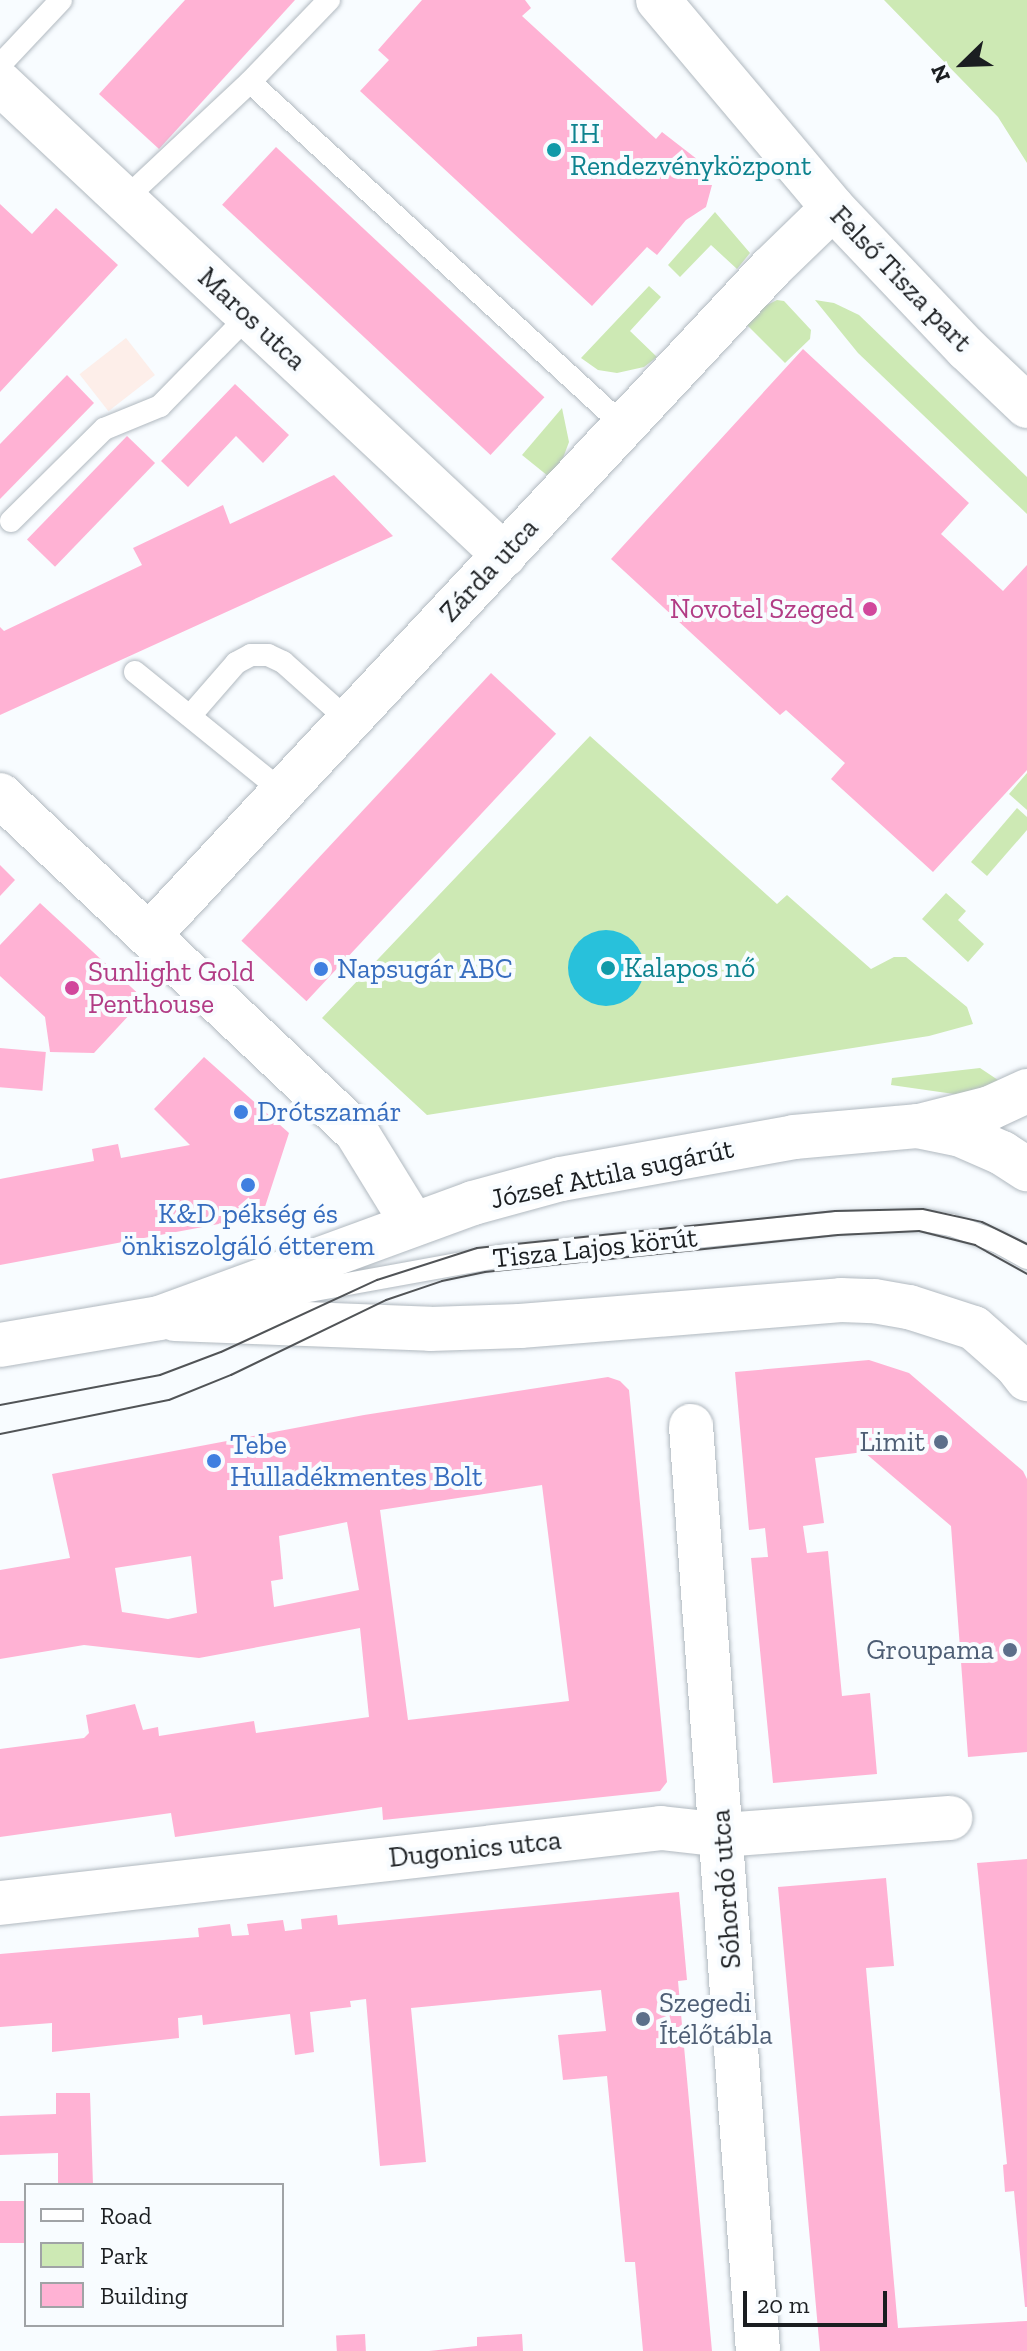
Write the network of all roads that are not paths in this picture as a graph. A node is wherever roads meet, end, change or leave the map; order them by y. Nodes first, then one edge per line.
1 (61, 0) edge
2 (329, 0) edge
3 (658, 0) edge
4 (0, 65) edge
5 (250, 82) junction
6 (0, 83) edge
7 (125, 199) junction
8 (833, 208) junction
9 (248, 316) junction
10 (1027, 406) edge
11 (624, 426) junction
12 (11, 521) dead end
13 (504, 555) junction
14 (135, 672) dead end
15 (190, 716) junction
16 (349, 721) junction
17 (283, 792) junction
18 (0, 795) edge
19 (149, 935) junction
20 (1027, 1091) edge
21 (917, 1126) junction
22 (1027, 1169) edge
23 (413, 1224) junction
24 (1027, 1258) edge
25 (159, 1318) junction
26 (974, 1328) junction
27 (0, 1345) edge
28 (1027, 1345) edge
29 (1027, 1379) edge
30 (691, 1426) dead end
31 (950, 1818) dead end
32 (723, 1835) junction
33 (0, 1903) edge
34 (758, 2351) edge

1 - 4 lane
2 - 5 lane
3 - 8 street, Felső Tisza part
5 - 7 lane
5 - 11 lane
6 - 7 street, Maros utca
7 - 9 street, Maros utca
8 - 10 street, Felső Tisza part
8 - 11 street, Zárda utca
9 - 12 lane
9 - 13 street, Maros utca
11 - 13 street, Zárda utca
13 - 16 street, Zárda utca
14 - 15 lane
15 - 16 lane
15 - 17 lane
16 - 17 street, Zárda utca
17 - 19 street, Zárda utca
18 - 19 street
19 - 23 street
20 - 21 street
21 - 22 street, József Attila sugárút
21 - 23 street, József Attila sugárút
23 - 25 street, József Attila sugárút
24 - 25 lane, Tisza Lajos körút
25 - 26 street, József Attila sugárút
25 - 27 street, József Attila sugárút
26 - 28 street
26 - 29 street, József Attila sugárút
30 - 32 street, Sóhordó utca
31 - 32 street, Dugonics utca
32 - 33 street, Dugonics utca
32 - 34 street, Sóhordó utca

